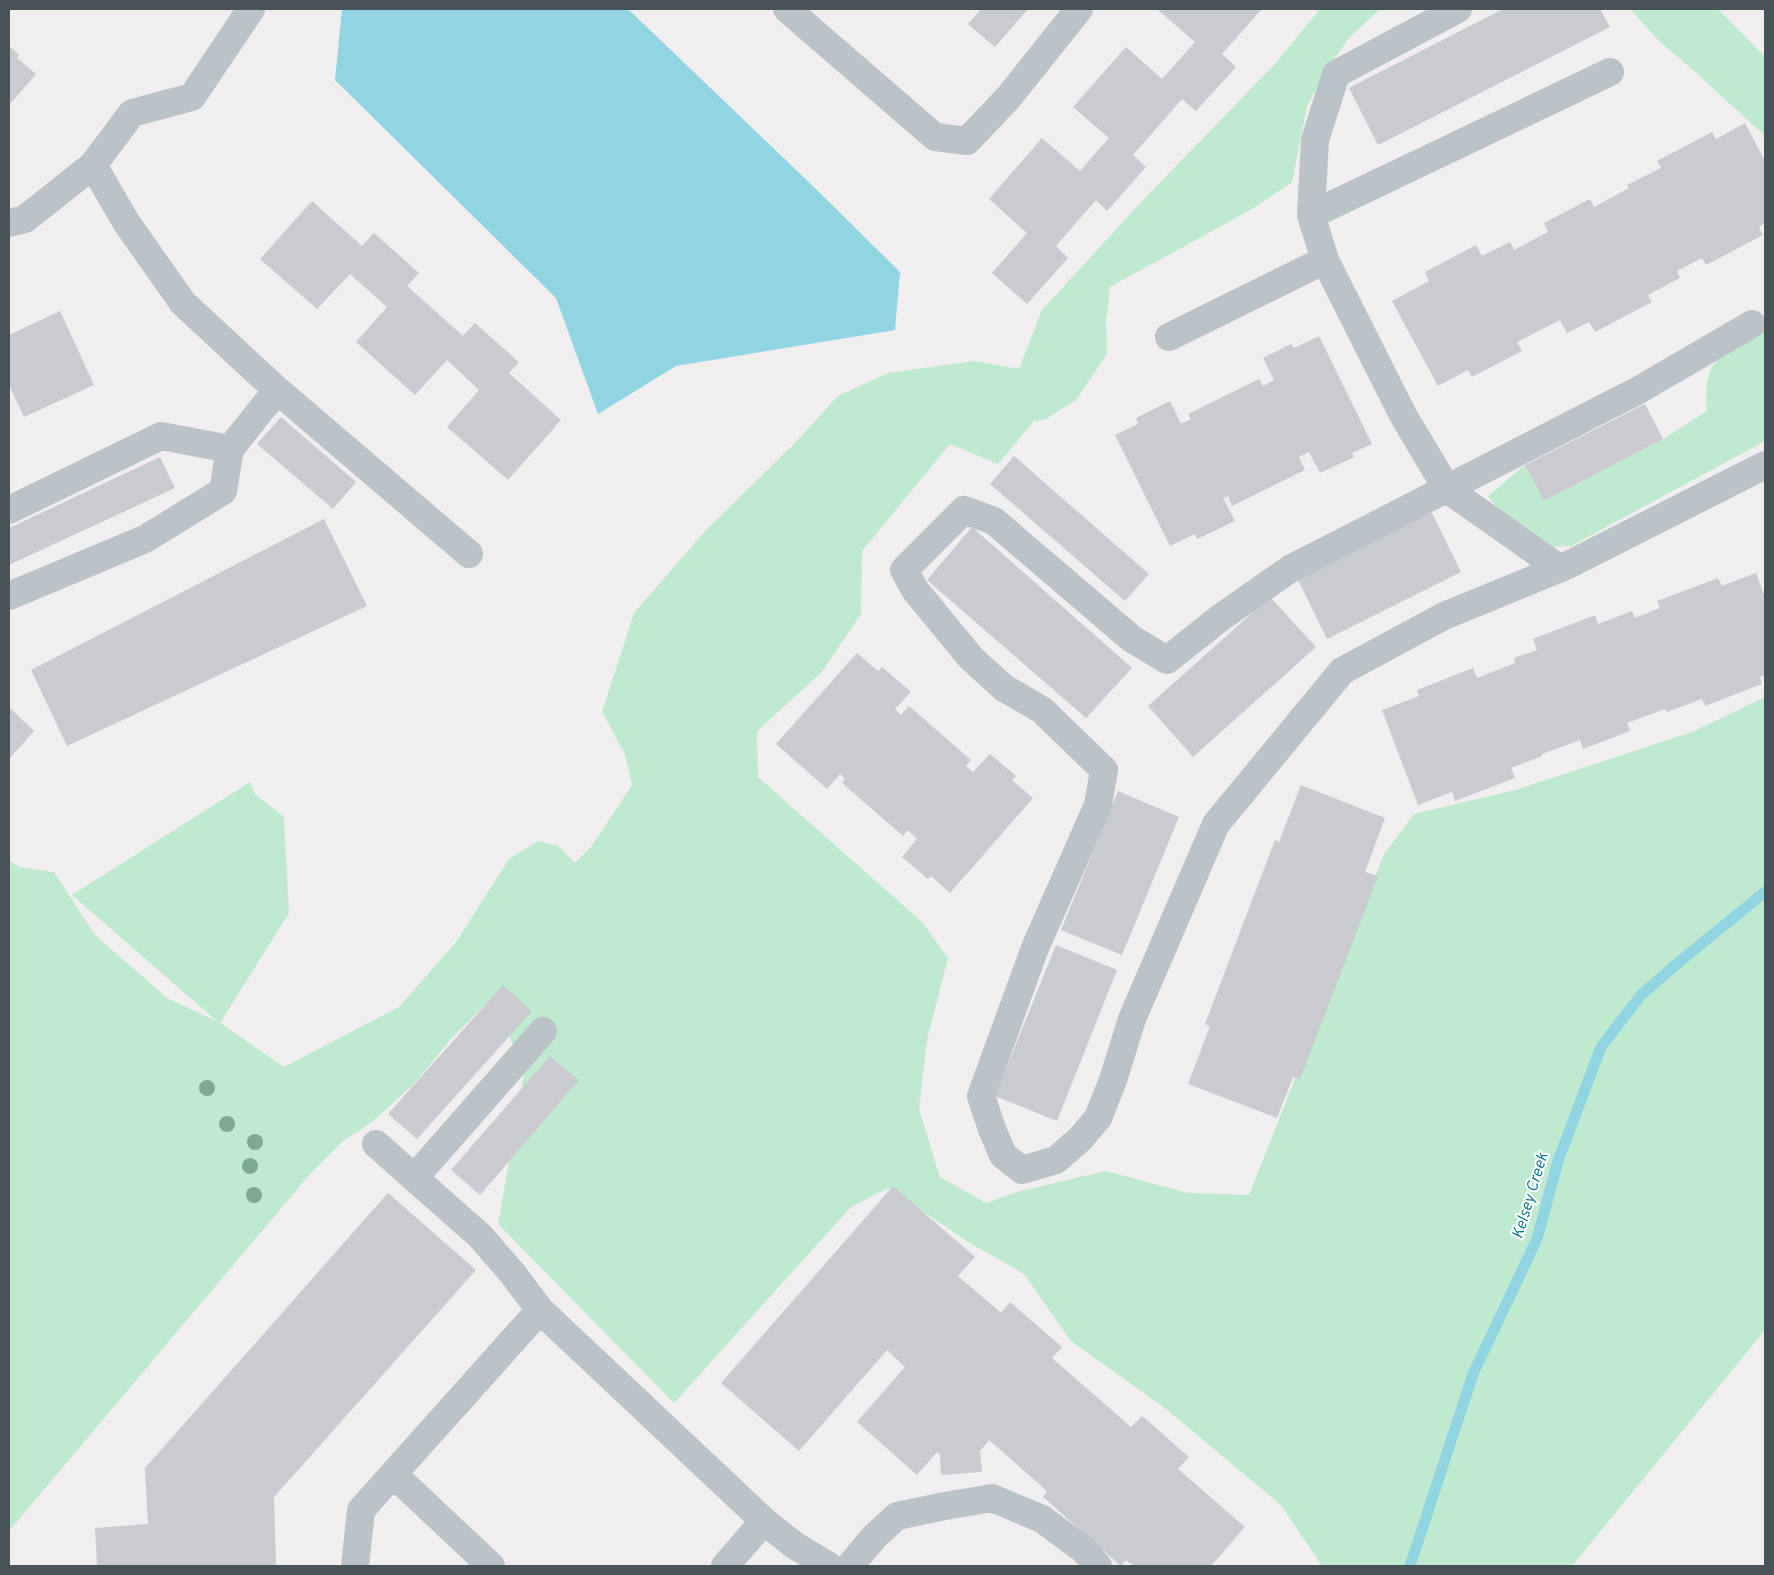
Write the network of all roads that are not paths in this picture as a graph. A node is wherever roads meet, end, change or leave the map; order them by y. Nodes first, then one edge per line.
1 (251, 9) edge
2 (787, 9) edge
3 (1079, 9) edge
4 (1458, 9) edge
5 (1610, 72) dead end
6 (92, 165) junction
7 (1311, 214) junction
8 (9, 223) edge
9 (1325, 260) junction
10 (1752, 324) dead end
11 (1169, 337) dead end
12 (277, 390) junction
13 (230, 448) junction
14 (1765, 465) edge
15 (1447, 489) junction
16 (9, 510) edge
17 (469, 554) dead end
18 (1559, 568) junction
19 (9, 596) edge
20 (543, 1031) dead end
21 (376, 1144) dead end
22 (415, 1178) junction
23 (540, 1310) junction
24 (394, 1474) junction
25 (764, 1521) junction
26 (355, 1566) edge
27 (491, 1566) edge
28 (725, 1566) edge
29 (829, 1566) edge
30 (850, 1566) edge
31 (1098, 1566) edge

1 - 6 street
2 - 3 street
4 - 7 street
5 - 7 street
6 - 8 street
6 - 12 street
7 - 9 street
9 - 11 street
9 - 15 street
10 - 15 street
12 - 13 street
12 - 17 street
13 - 16 street
13 - 19 street
14 - 18 street
15 - 18 street
15 - 18 street
20 - 22 street
21 - 22 street
22 - 23 street
23 - 24 street
23 - 25 street
24 - 26 street
24 - 27 street
25 - 28 street
25 - 29 street
30 - 31 street

